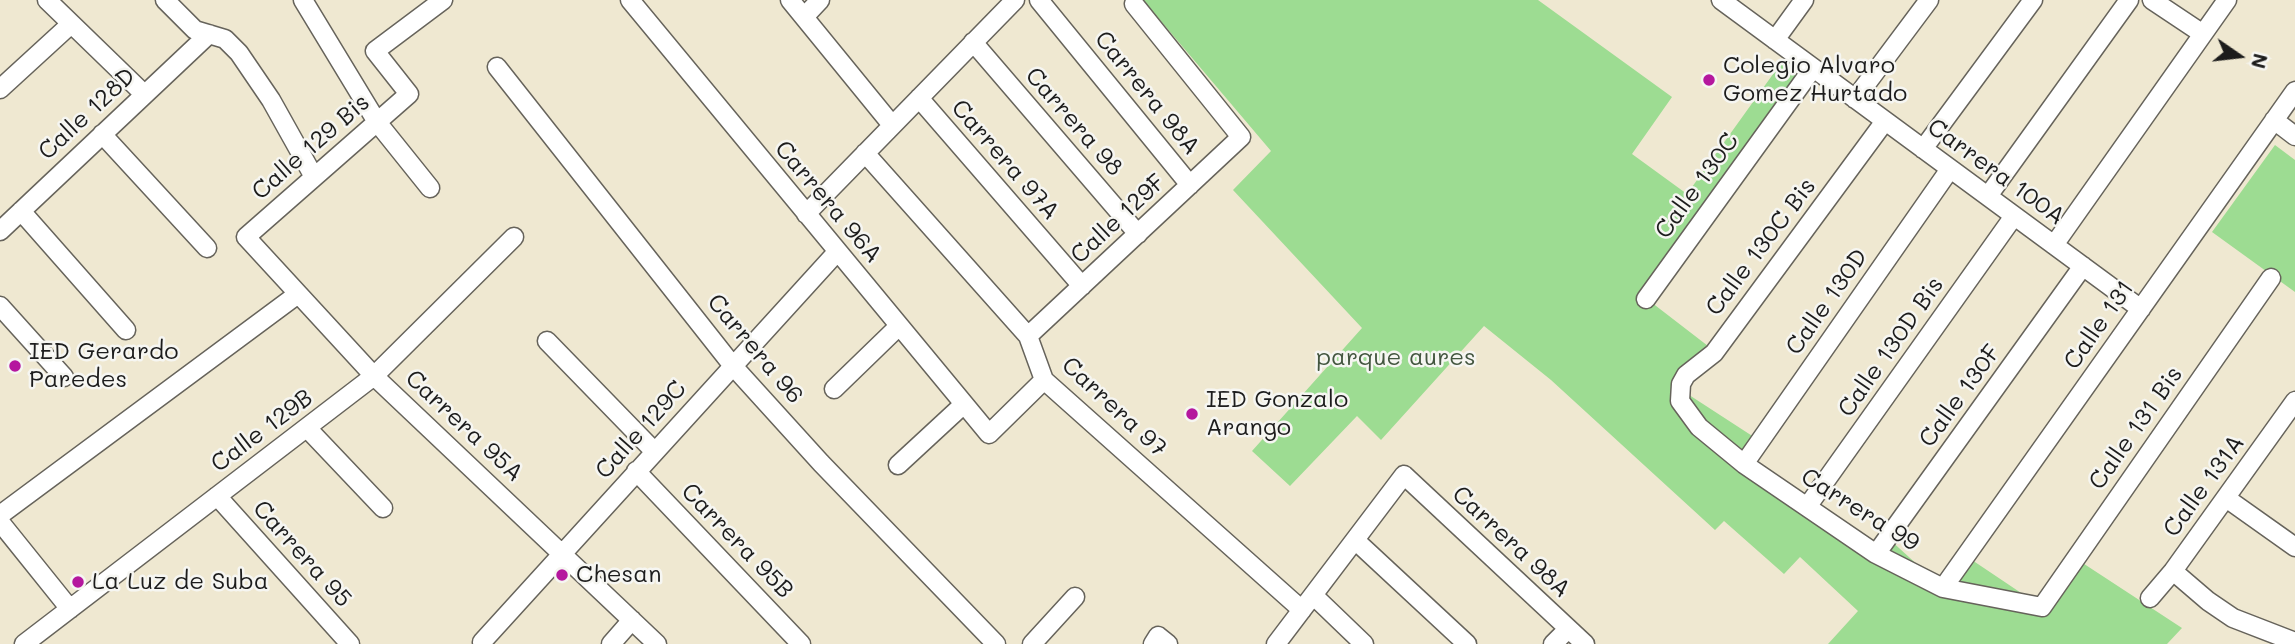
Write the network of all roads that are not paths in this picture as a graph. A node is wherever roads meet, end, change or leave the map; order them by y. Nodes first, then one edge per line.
1 (47, 0) edge
2 (165, 0) edge
3 (303, 0) edge
4 (443, 0) edge
5 (630, 0) edge
6 (790, 0) edge
7 (820, 0) edge
8 (1015, 0) edge
9 (1039, 0) edge
10 (1721, 0) edge
11 (1804, 0) edge
12 (1929, 0) edge
13 (2033, 0) edge
14 (2129, 0) edge
15 (2152, 0) edge
16 (2227, 0) edge
17 (1134, 4) dead end
18 (805, 16) junction
19 (71, 24) junction
20 (209, 34) junction
21 (2203, 34) junction
22 (1775, 40) junction
23 (974, 42) junction
24 (497, 67) dead end
25 (1813, 68) junction
26 (0, 89) edge
27 (2295, 91) edge
28 (144, 94) junction
29 (919, 98) junction
30 (1855, 99) junction
31 (2274, 120) junction
32 (1885, 121) junction
33 (377, 122) junction
34 (892, 125) junction
35 (102, 134) junction
36 (2295, 136) edge
37 (1923, 149) junction
38 (865, 153) junction
39 (1950, 169) junction
40 (314, 177) junction
41 (1190, 185) junction
42 (430, 188) dead end
43 (1988, 197) junction
44 (20, 211) junction
45 (806, 214) junction
46 (2014, 216) junction
47 (0, 230) edge
48 (1138, 234) junction
49 (246, 237) joint
50 (514, 237) dead end
51 (2054, 245) junction
52 (207, 248) dead end
53 (837, 252) junction
54 (2082, 266) junction
55 (2271, 278) dead end
56 (1082, 286) junction
57 (298, 294) junction
58 (1646, 299) dead end
59 (0, 306) edge
60 (2141, 309) junction
61 (899, 326) junction
62 (126, 330) dead end
63 (1028, 336) junction
64 (547, 341) dead end
65 (733, 366) junction
66 (374, 376) junction
67 (64, 377) dead end
68 (1044, 380) junction
69 (834, 389) dead end
70 (1680, 401) joint
71 (2295, 401) edge
72 (964, 404) junction
73 (307, 428) junction
74 (654, 451) junction
75 (1744, 464) junction
76 (898, 465) dead end
77 (636, 471) junction
78 (218, 496) junction
79 (2226, 498) junction
80 (1807, 507) junction
81 (383, 508) dead end
82 (0, 515) edge
83 (0, 522) edge
84 (1355, 540) junction
85 (2295, 547) edge
86 (563, 552) junction
87 (1876, 554) junction
88 (2173, 571) junction
89 (1943, 588) junction
90 (1313, 595) junction
91 (1075, 597) dead end
92 (2150, 597) dead end
93 (2042, 607) joint
94 (70, 609) junction
95 (1302, 610) junction
96 (632, 620) junction
97 (1568, 629) junction
98 (2288, 640) edge
99 (482, 642) dead end
100 (24, 644) edge
101 (350, 644) edge
102 (611, 644) edge
103 (657, 644) edge
104 (801, 644) edge
105 (996, 644) edge
106 (1032, 644) edge
107 (1276, 644) edge
108 (1364, 644) edge
109 (1467, 644) edge
110 (1553, 644) edge
111 (1585, 644) edge

1 - 19 street
2 - 20 street
3 - 33 street
4 - 33 street, Calle 129 Bis
5 - 45 street, Carrera 96A
6 - 18 street
7 - 18 street
8 - 23 street
9 - 41 street, Carrera 98A
10 - 22 street, Carrera 100A
11 - 22 street
12 - 30 street
13 - 37 street
14 - 43 street
15 - 21 street
16 - 21 street
17 - 41 street, Calle 129F
18 - 34 street
19 - 26 street
19 - 28 street
20 - 28 street, Calle 128D
20 - 40 street
21 - 51 street
22 - 25 street, Carrera 100A
23 - 29 street
23 - 48 street, Carrera 98
24 - 65 street, Carrera 96
25 - 30 street, Carrera 100A
25 - 58 street, Calle 130C
27 - 31 street, Calle 131
28 - 35 street, Calle 128D
29 - 34 street
29 - 56 street, Carrera 97A
30 - 32 street, Carrera 100A
31 - 36 street
31 - 60 street, Calle 131
32 - 37 street, Carrera 100A
32 - 70 street, Calle 130C Bis
33 - 40 street, Calle 129 Bis
33 - 42 street
34 - 38 street
35 - 44 street, Calle 128D
35 - 52 street
37 - 39 street, Carrera 100A
38 - 45 street
38 - 63 street, Carrera 97
39 - 43 street, Carrera 100A
39 - 75 street, Calle 130D
40 - 49 street, Calle 129 Bis
41 - 48 street, Calle 129F
43 - 46 street, Carrera 100A
44 - 47 street, Calle 128D
44 - 62 street
45 - 53 street, Carrera 96A
46 - 51 street, Carrera 100A
46 - 80 street, Calle 130D Bis
48 - 56 street, Calle 129F
49 - 57 street, Carrera 95A
50 - 66 street, Calle 129B
51 - 54 street, Carrera 100A
53 - 61 street, Carrera 96A
53 - 65 street, Calle 129C
54 - 60 street, Carrera 100A
54 - 87 street, Calle 130F
55 - 93 street, Calle 131 Bis
56 - 63 street, Calle 129F
57 - 66 street, Carrera 95A
57 - 82 street
59 - 67 street
60 - 89 street, Calle 131
61 - 69 street
61 - 72 street, Carrera 96A
63 - 68 street, Carrera 97
64 - 74 street
65 - 74 street, Calle 129C
65 - 105 street, Carrera 96
66 - 73 street, Calle 129B
66 - 86 street, Carrera 95A
68 - 72 street, Carrera 96A
68 - 95 street, Carrera 97
70 - 75 street, Carrera 99
71 - 79 street, Calle 131A
72 - 76 street
73 - 78 street, Calle 129B
73 - 81 street
74 - 77 street, Calle 129C
75 - 80 street, Carrera 99
77 - 86 street, Calle 129C
77 - 104 street, Carrera 95B
78 - 94 street, Calle 129B
78 - 101 street, Carrera 95
79 - 85 street
79 - 88 street, Calle 131A
80 - 87 street, Carrera 99
83 - 94 street
84 - 90 street
84 - 97 street, Carrera 98A
84 - 109 street
86 - 96 street, Carrera 95A
86 - 99 street, Calle 129C
87 - 89 street, Carrera 99
88 - 92 street, Calle 131A
88 - 98 street
89 - 93 street, Carrera 99
90 - 95 street
90 - 108 street
91 - 106 street
94 - 100 street, Calle 129B
95 - 107 street
96 - 102 street
96 - 103 street, Carrera 95A
97 - 110 street
97 - 111 street, Carrera 98A

